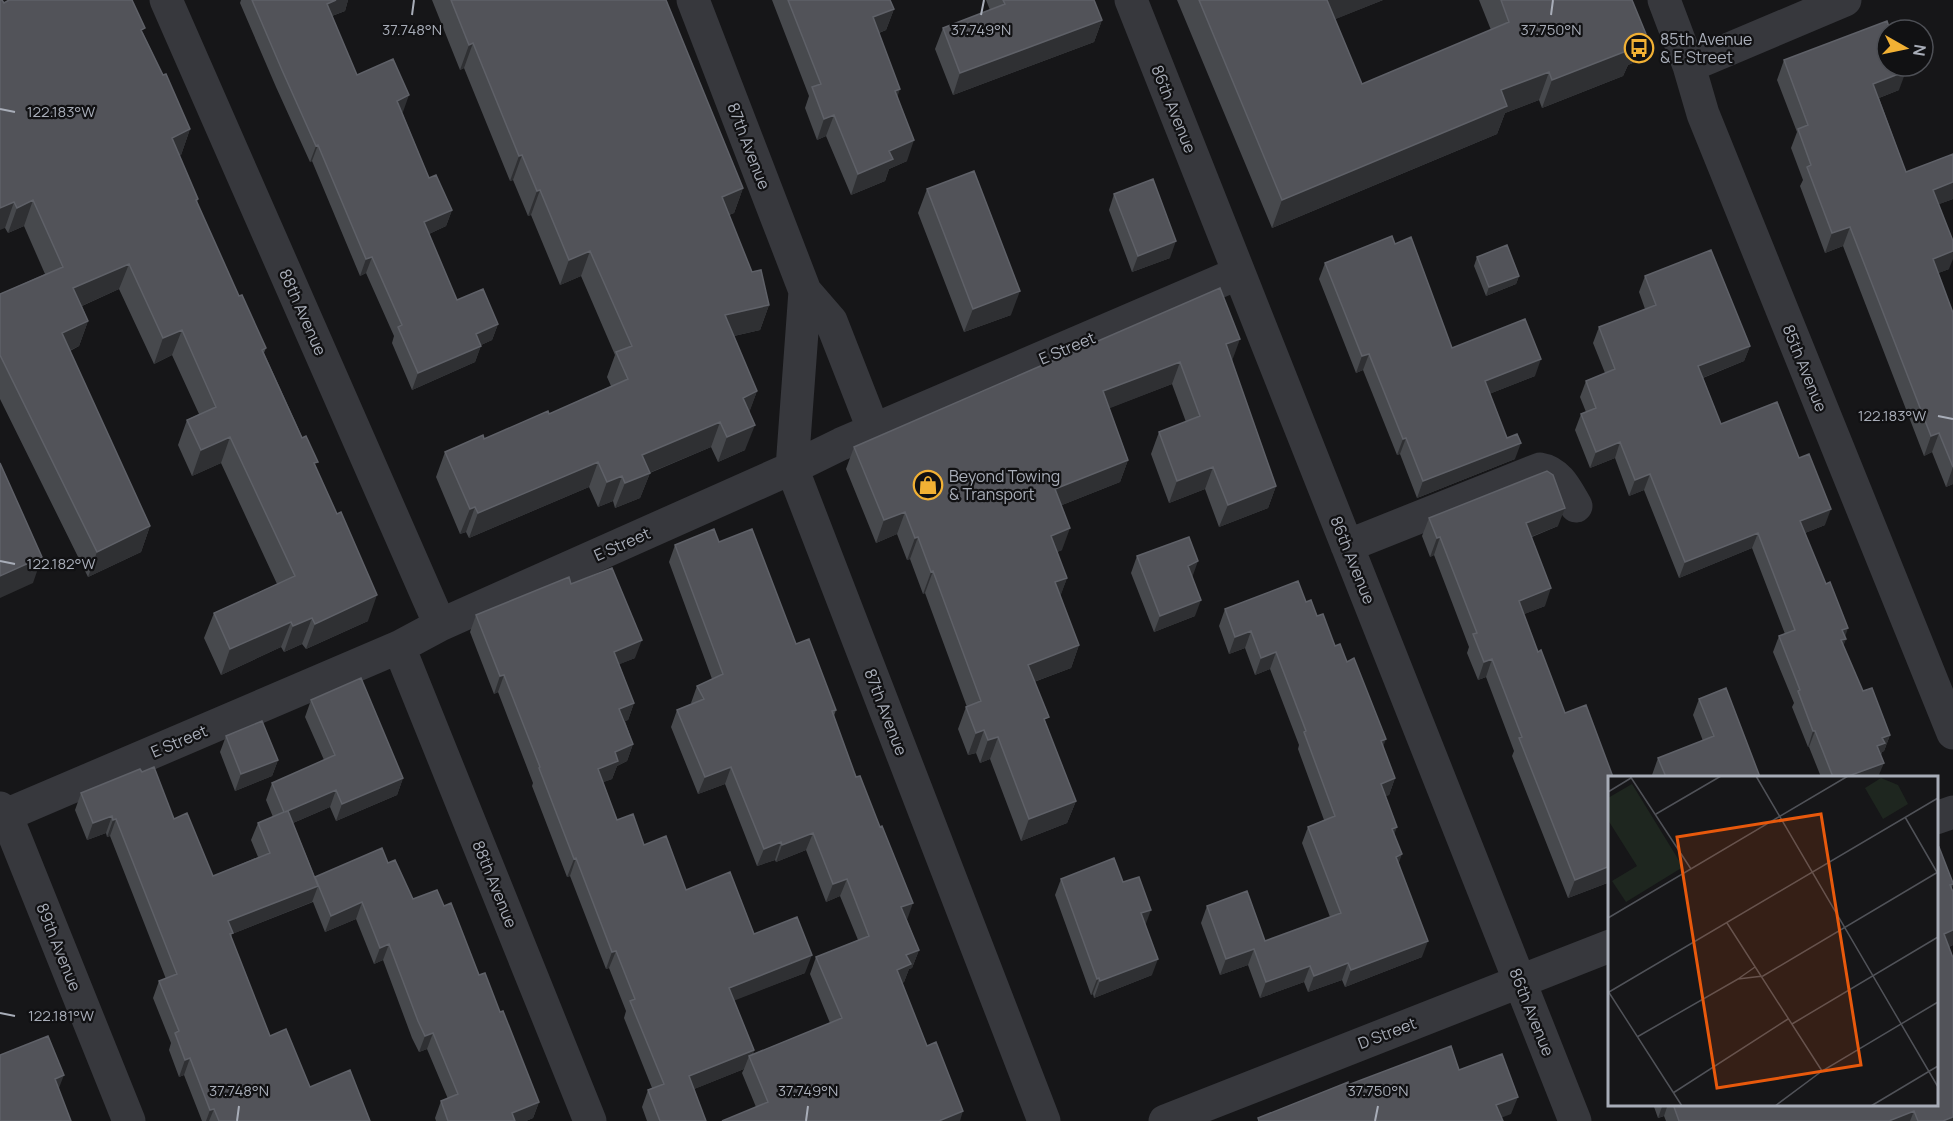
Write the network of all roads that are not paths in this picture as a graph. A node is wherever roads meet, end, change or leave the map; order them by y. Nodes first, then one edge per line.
1 (166, 0) edge
2 (693, 0) edge
3 (1131, 0) edge
4 (1664, 0) edge
5 (1845, 0) edge
6 (1689, 66) junction
7 (1239, 273) junction
8 (805, 291) junction
9 (874, 431) junction
10 (792, 468) junction
11 (1576, 506) dead end
12 (1347, 546) junction
13 (440, 625) junction
14 (399, 647) junction
15 (1953, 733) edge
16 (3, 811) edge
17 (1953, 812) edge
18 (1938, 817) edge
19 (1608, 947) edge
20 (1519, 982) junction
21 (129, 1121) edge
22 (590, 1121) edge
23 (1044, 1121) edge
24 (1165, 1121) edge
25 (1575, 1121) edge

1 - 13 street, 88th Avenue
2 - 8 street, 87th Avenue
3 - 7 street, 86th Avenue
4 - 6 street, 85th Avenue
5 - 6 street
6 - 15 street, 85th Avenue
7 - 9 street, E Street
7 - 12 street, 86th Avenue
8 - 9 street, 87th Avenue
8 - 10 street, 87th Avenue
9 - 10 street, E Street
10 - 13 street, E Street
10 - 23 street, 87th Avenue
11 - 12 street
12 - 20 street, 86th Avenue
13 - 14 street, E Street
14 - 16 street, E Street
14 - 22 street, 88th Avenue
16 - 21 street, 89th Avenue
17 - 18 street
19 - 20 street, D Street
20 - 24 street, D Street
20 - 25 street, 86th Avenue

